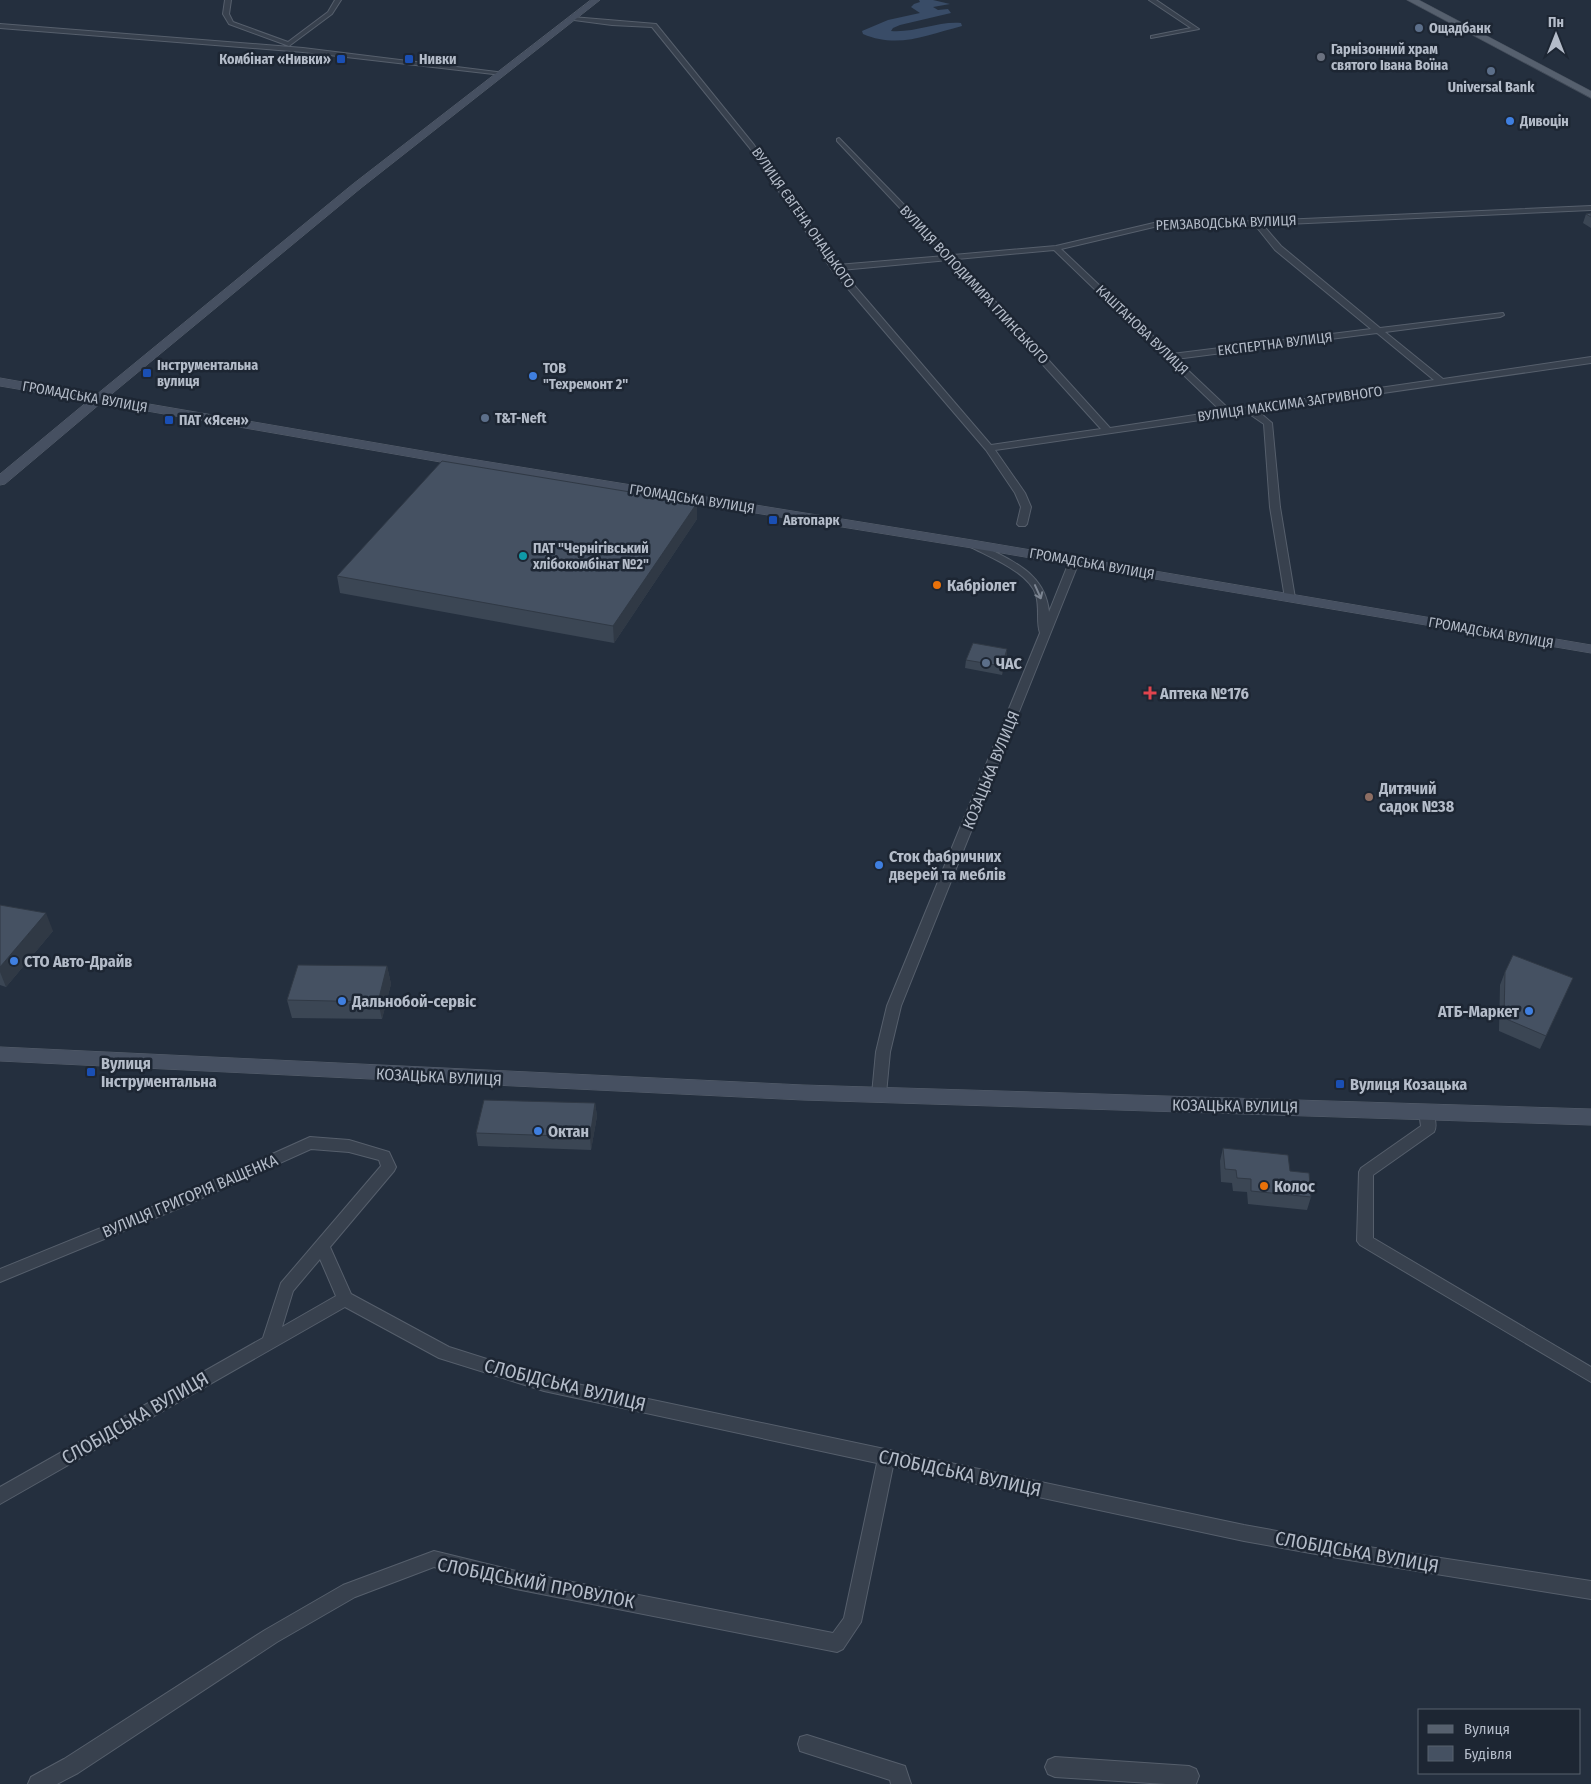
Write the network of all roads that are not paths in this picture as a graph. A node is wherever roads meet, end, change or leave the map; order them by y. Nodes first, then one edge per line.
1 (228, 0) edge
2 (338, 0) edge
3 (596, 0) edge
4 (1152, 0) edge
5 (1412, 0) edge
6 (574, 18) junction
7 (0, 26) edge
8 (1153, 37) dead end
9 (289, 44) junction
10 (303, 50) junction
11 (502, 73) junction
12 (1591, 95) edge
13 (839, 140) dead end
14 (1591, 208) edge
15 (1257, 223) junction
16 (1056, 248) junction
17 (952, 259) junction
18 (835, 268) junction
19 (1500, 315) dead end
20 (1380, 330) junction
21 (1170, 357) junction
22 (1591, 360) edge
23 (0, 382) edge
24 (1441, 382) junction
25 (98, 398) junction
26 (1250, 410) junction
27 (1228, 413) junction
28 (1108, 430) junction
29 (989, 448) junction
30 (0, 481) edge
31 (1022, 524) dead end
32 (972, 544) junction
33 (1074, 562) junction
34 (1290, 598) junction
35 (1044, 637) junction
36 (1591, 649) edge
37 (0, 1054) edge
38 (879, 1094) junction
39 (1426, 1112) junction
40 (1591, 1117) edge
41 (322, 1246) junction
42 (0, 1276) edge
43 (345, 1299) junction
44 (270, 1341) junction
45 (1591, 1375) edge
46 (887, 1457) junction
47 (0, 1496) edge
48 (1591, 1590) edge
49 (807, 1744) dead end
50 (1055, 1767) dead end
51 (38, 1784) edge
52 (901, 1784) edge
53 (1186, 1784) edge

1 - 9 street
2 - 9 street
3 - 6 street
4 - 8 street
5 - 12 main road
6 - 11 street
6 - 18 street, ВУЛИЦЯ ЄВГЕНА ОНАЦЬКОГО
7 - 10 street
9 - 10 street
10 - 11 street
11 - 25 street
13 - 17 street, ВУЛИЦЯ ВОЛОДИМИРА ГЛИНСЬКОГО
14 - 15 street, РЕМЗАВОДСЬКА ВУЛИЦЯ
15 - 16 street, РЕМЗАВОДСЬКА ВУЛИЦЯ
15 - 20 street
16 - 17 street, РЕМЗАВОДСЬКА ВУЛИЦЯ
16 - 21 street, КАШТАНОВА ВУЛИЦЯ
17 - 18 street, РЕМЗАВОДСЬКА ВУЛИЦЯ
17 - 28 street, ВУЛИЦЯ ВОЛОДИМИРА ГЛИНСЬКОГО
18 - 29 street, ВУЛИЦЯ ЄВГЕНА ОНАЦЬКОГО
19 - 20 street, ЕКСПЕРТНА ВУЛИЦЯ
20 - 21 street, ЕКСПЕРТНА ВУЛИЦЯ
20 - 24 street
21 - 27 street, КАШТАНОВА ВУЛИЦЯ
22 - 24 street, ВУЛИЦЯ МАКСИМА ЗАГРИВНОГО
23 - 25 street, ГРОМАДСЬКА ВУЛИЦЯ
24 - 26 street, ВУЛИЦЯ МАКСИМА ЗАГРИВНОГО
25 - 30 street
25 - 32 street, ГРОМАДСЬКА ВУЛИЦЯ
26 - 27 street, ВУЛИЦЯ МАКСИМА ЗАГРИВНОГО
26 - 34 street
27 - 28 street, ВУЛИЦЯ МАКСИМА ЗАГРИВНОГО
28 - 29 street, ВУЛИЦЯ МАКСИМА ЗАГРИВНОГО
29 - 31 street, ВУЛИЦЯ ЄВГЕНА ОНАЦЬКОГО
32 - 33 street, ГРОМАДСЬКА ВУЛИЦЯ
32 -> 35 street
33 - 34 street, ГРОМАДСЬКА ВУЛИЦЯ
33 - 35 street, КОЗАЦЬКА ВУЛИЦЯ
34 - 36 street, ГРОМАДСЬКА ВУЛИЦЯ
35 - 38 street, КОЗАЦЬКА ВУЛИЦЯ
37 - 38 street, КОЗАЦЬКА ВУЛИЦЯ
38 - 39 street, КОЗАЦЬКА ВУЛИЦЯ
39 - 40 street, КОЗАЦЬКА ВУЛИЦЯ
39 - 45 street
41 - 42 street, ВУЛИЦЯ ГРИГОРІЯ ВАЩЕНКА
41 - 43 street
41 - 44 street
43 - 44 street, СЛОБІДСЬКА ВУЛИЦЯ
43 - 46 street, СЛОБІДСЬКА ВУЛИЦЯ
44 - 47 street, СЛОБІДСЬКА ВУЛИЦЯ
46 - 48 street, СЛОБІДСЬКА ВУЛИЦЯ
46 - 51 street, СЛОБІДСЬКИЙ ПРОВУЛОК
49 - 52 street
50 - 53 street

